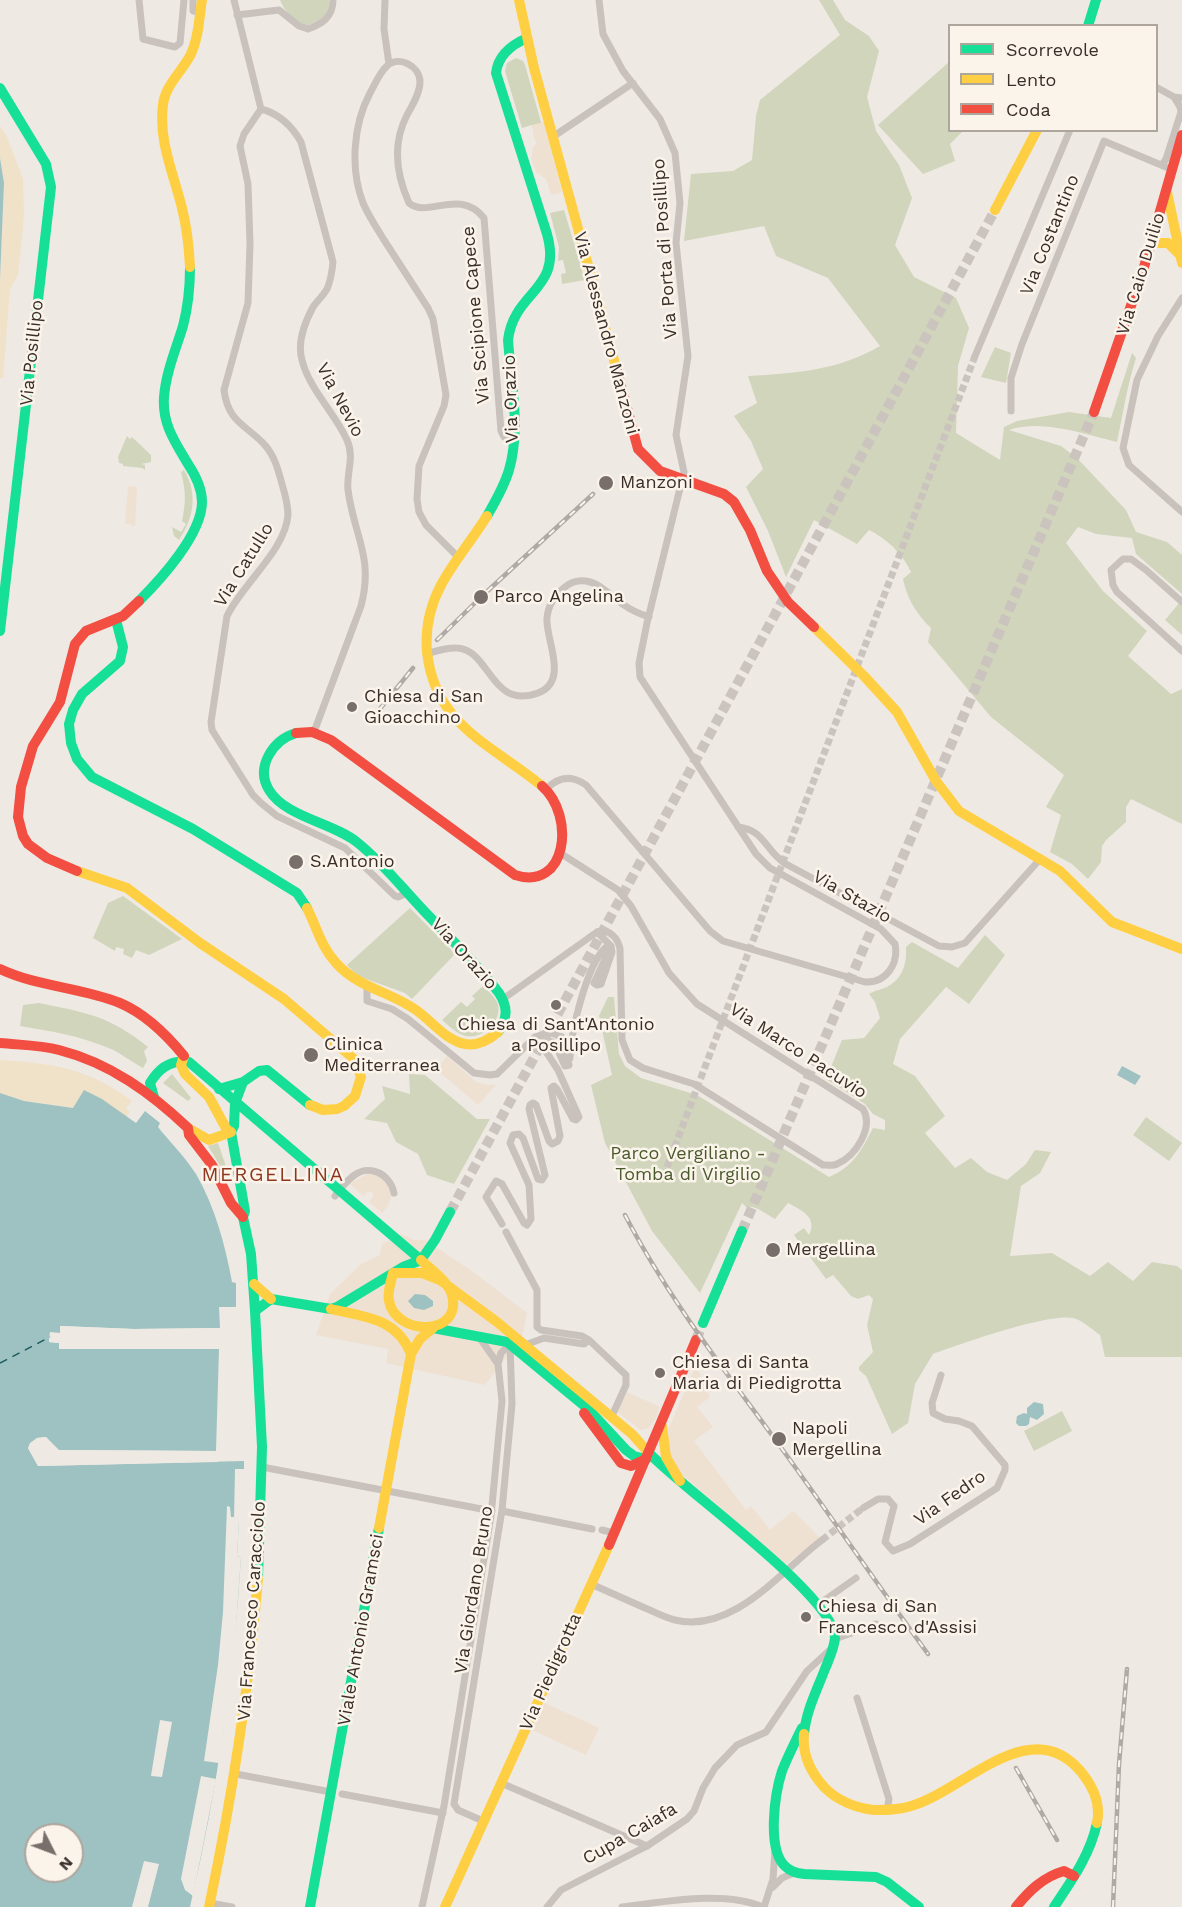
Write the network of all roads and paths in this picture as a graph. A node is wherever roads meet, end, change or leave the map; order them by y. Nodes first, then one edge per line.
1 (139, 0) edge
2 (184, 0) edge
3 (193, 0) edge
4 (202, 0) edge
5 (234, 0) edge
6 (275, 0) edge
7 (333, 0) edge
8 (385, 0) edge
9 (519, 0) edge
10 (598, 0) edge
11 (1096, 0) edge
12 (279, 10) junction
13 (200, 13) junction
14 (237, 15) junction
15 (1089, 24) edge
16 (527, 38) junction
17 (389, 64) junction
18 (633, 83) junction
19 (0, 87) edge
20 (1158, 88) edge
21 (1178, 97) edge
22 (261, 109) junction
23 (1036, 132) edge
24 (1069, 132) edge
25 (1182, 135) edge
26 (554, 136) junction
27 (1162, 165) junction
28 (1173, 170) junction
29 (1167, 192) junction
30 (995, 210) tunnel mouth
31 (1152, 243) junction
32 (1180, 259) edge
33 (1182, 298) edge
34 (975, 356) tunnel mouth
35 (1011, 411) dead end
36 (1094, 412) tunnel mouth
37 (514, 439) junction
38 (682, 479) junction
39 (1182, 512) edge
40 (458, 557) junction
41 (1182, 602) edge
42 (649, 617) junction
43 (116, 620) junction
44 (0, 631) edge
45 (1182, 651) edge
46 (426, 654) junction
47 (314, 732) junction
48 (546, 789) junction
49 (738, 827) junction
50 (560, 853) junction
51 (1041, 858) junction
52 (407, 893) junction
53 (597, 933) junction
54 (1182, 949) edge
55 (0, 969) edge
56 (367, 988) junction
57 (503, 999) junction
58 (0, 1043) edge
59 (556, 1046) dead end
60 (545, 1050) dead end
61 (182, 1061) junction
62 (569, 1065) junction
63 (243, 1082) junction
64 (219, 1089) junction
65 (154, 1097) junction
66 (235, 1103) junction
67 (188, 1128) junction
68 (231, 1132) junction
69 (394, 1192) dead end
70 (338, 1193) junction
71 (450, 1212) tunnel mouth
72 (243, 1217) junction
73 (742, 1231) tunnel mouth
74 (421, 1260) junction
75 (393, 1273) junction
76 (414, 1273) junction
77 (440, 1280) junction
78 (254, 1284) junction
79 (390, 1292) junction
80 (271, 1299) junction
81 (258, 1308) junction
82 (331, 1309) junction
83 (703, 1323) tunnel mouth
84 (433, 1328) junction
85 (478, 1336) junction
86 (589, 1340) junction
87 (696, 1340) tunnel mouth
88 (517, 1344) junction
89 (411, 1353) junction
90 (498, 1365) junction
91 (941, 1375) dead end
92 (565, 1389) junction
93 (663, 1414) junction
94 (611, 1418) junction
95 (626, 1430) junction
96 (613, 1438) junction
97 (647, 1456) junction
98 (262, 1467) junction
99 (680, 1481) junction
100 (386, 1491) junction
101 (863, 1508) tunnel mouth
102 (492, 1511) junction
103 (502, 1511) junction
104 (592, 1528) dead end
105 (602, 1530) dead end
106 (614, 1533) junction
107 (822, 1540) tunnel mouth
108 (784, 1571) junction
109 (856, 1578) dead end
110 (591, 1584) junction
111 (819, 1604) junction
112 (876, 1624) dead end
113 (834, 1642) junction
114 (857, 1698) dead end
115 (806, 1720) junction
116 (808, 1766) junction
117 (784, 1769) junction
118 (236, 1774) junction
119 (501, 1783) junction
120 (337, 1793) junction
121 (887, 1811) junction
122 (443, 1813) junction
123 (483, 1821) junction
124 (775, 1845) junction
125 (647, 1846) junction
126 (798, 1872) junction
127 (1074, 1876) junction
128 (770, 1892) junction
129 (209, 1905) edge
130 (232, 1907) edge
131 (310, 1907) edge
132 (422, 1907) edge
133 (445, 1907) edge
134 (547, 1907) edge
135 (622, 1907) edge
136 (764, 1907) edge
137 (919, 1907) edge
138 (1016, 1907) edge
139 (1054, 1907) edge

1 - 2 street
3 - 13 street
4 - 13 street
5 - 14 street
6 - 12 street
7 - 12 street
8 - 17 street
9 - 16 street, Via Alessandro Manzoni
10 - 18 street, Via Porta di Posillipo
11 - 15 street
12 - 14 street
13 - 43 street
14 - 22 street
16 - 26 street, Via Alessandro Manzoni
16 - 37 street, Via Orazio
17 - 37 street, Via Scipione Capece
17 - 40 street, Via Scipione Capece
18 - 26 street
18 - 38 street, Via Porta di Posillipo
19 - 44 street, Via Posillipo
20 - 21 street
21 - 27 street
22 - 47 street, Via Nevio
22 - 52 street, Via Catullo
23 - 30 street
24 - 34 street
25 - 28 street, Via Caio Duilio
26 - 38 street, Via Alessandro Manzoni
27 - 28 street, Via Costantino
27 - 35 street, Via Costantino
28 - 29 street, Via Caio Duilio
29 - 31 street, Via Caio Duilio
29 - 32 street
31 - 32 street
31 - 36 street, Via Caio Duilio
33 - 39 street
37 - 40 street, Via Orazio
38 - 42 street, Via Stazio
38 - 51 street, Via Alessandro Manzoni
40 - 46 street, Via Orazio
41 - 45 street
42 - 46 street
42 - 49 street, Via Stazio
43 - 56 street, Via Orazio
43 - 63 street
46 - 48 street, Via Orazio
47 - 50 street
47 - 52 street, Via Orazio
48 - 49 street, Via Stazio
48 - 50 street, Via Orazio
49 - 51 street
50 - 53 street, Via Marco Pacuvio
51 - 54 street, Via Alessandro Manzoni
52 - 57 street, Via Orazio
53 - 57 street
53 - 62 street
55 - 61 street
56 - 57 street, Via Orazio
56 - 62 street
58 - 65 street, Via Francesco Caracciolo
59 - 62 street
60 - 86 street
61 - 64 street
61 - 65 street
61 - 68 street
63 - 64 street
63 - 66 street
64 - 66 street
65 - 67 street, Via Francesco Caracciolo
66 - 68 street, Via Francesco Caracciolo
66 - 70 street
67 - 68 street
67 - 72 street, Via Francesco Caracciolo
68 - 72 street, Via Francesco Caracciolo
69 - 70 street
70 - 74 street
71 - 74 street
72 - 78 street, Via Francesco Caracciolo
73 - 83 street
74 - 75 street
74 - 77 street
75 - 76 street
75 - 79 street
75 - 82 street
76 - 77 street
76 - 79 street
77 - 84 street
77 - 88 street
78 - 80 street
78 - 81 street, Via Francesco Caracciolo
79 - 84 street
80 - 81 street
80 - 82 street
81 - 98 street, Via Francesco Caracciolo
82 - 89 street
84 - 85 street
84 - 89 street
85 - 88 street
85 - 90 street
86 - 88 street
86 - 94 street
87 - 93 street, Via Piedigrotta
88 - 90 street
88 - 92 street
88 - 94 street
88 - 103 street, Via Giordano Bruno
89 - 100 street, Viale Antonio Gramsci
90 - 102 street
91 - 101 street, Via Fedro
92 - 96 street
92 - 97 street
93 - 97 street, Via Piedigrotta
93 - 99 street
94 - 95 street
95 - 96 street
95 - 97 street
96 - 97 street
97 - 99 street
97 - 106 street, Via Piedigrotta
98 - 100 street
98 - 118 street, Via Francesco Caracciolo
99 - 108 street
100 - 102 street
100 - 120 street, Viale Antonio Gramsci
102 - 122 street
103 - 104 street
103 - 123 street, Via Giordano Bruno
105 - 106 street
106 - 110 street, Via Piedigrotta
107 - 108 street
108 - 110 street
108 - 111 street
109 - 111 street
110 - 119 street, Via Piedigrotta
111 - 113 street
112 - 113 street
113 - 115 street
113 - 125 street, Cupa Caiafa
114 - 121 street
115 - 116 street
115 - 117 street
116 - 117 street
116 - 121 street
117 - 124 street
118 - 120 street
118 - 129 street, Via Francesco Caracciolo
119 - 123 street, Via Piedigrotta
119 - 125 street
120 - 122 street
120 - 131 street, Viale Antonio Gramsci
121 - 127 street
122 - 132 street
123 - 133 street, Via Piedigrotta
124 - 126 street
124 - 128 street
125 - 134 street, Cupa Caiafa
126 - 128 street
126 - 137 street
127 - 138 street
127 - 139 street
128 - 136 street
129 - 130 street
135 - 136 street

